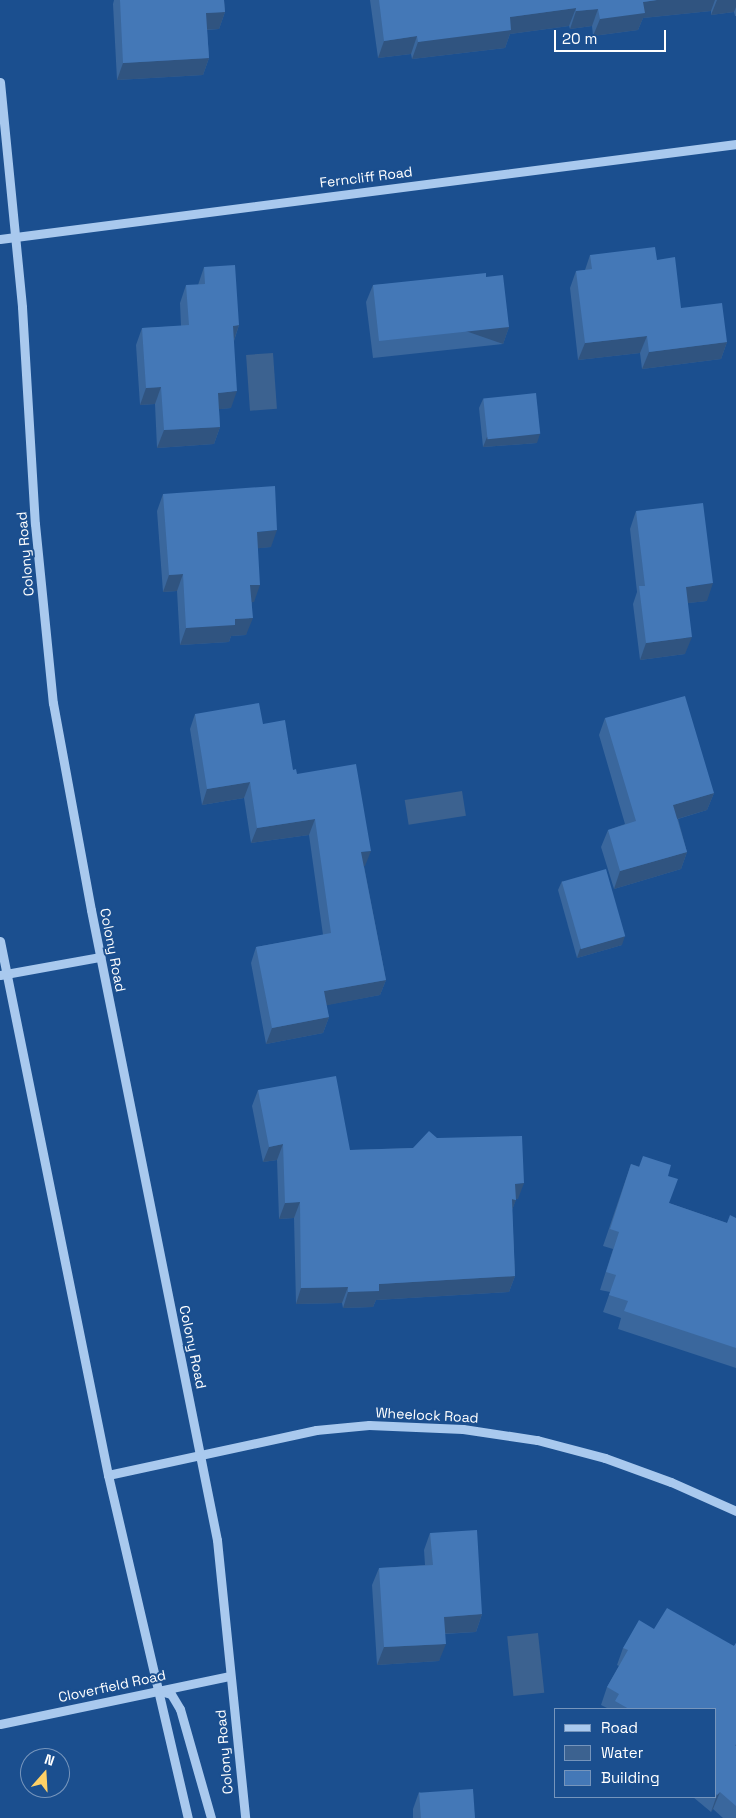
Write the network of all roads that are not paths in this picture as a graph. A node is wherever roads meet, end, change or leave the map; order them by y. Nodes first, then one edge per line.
1 (0, 82) edge
2 (736, 144) edge
3 (13, 237) junction
4 (0, 239) edge
5 (0, 941) edge
6 (100, 958) junction
7 (3, 974) edge
8 (201, 1454) junction
9 (108, 1475) junction
10 (736, 1512) edge
11 (230, 1676) junction
12 (158, 1691) junction
13 (0, 1724) edge
14 (188, 1818) edge
15 (211, 1818) edge
16 (245, 1818) edge

1 - 3 street, Colony Road
2 - 3 street, Ferncliff Road
3 - 4 street, Ferncliff Road
3 - 6 street, Colony Road
5 - 7 street
6 - 7 street
6 - 8 street, Colony Road
7 - 9 street
8 - 9 street, Wheelock Road
8 - 10 street, Wheelock Road
8 - 11 street, Colony Road
9 - 12 street
11 - 12 street, Cloverfield Road
11 - 16 street, Colony Road
12 - 13 street, Cloverfield Road
12 - 14 street
12 - 15 street

